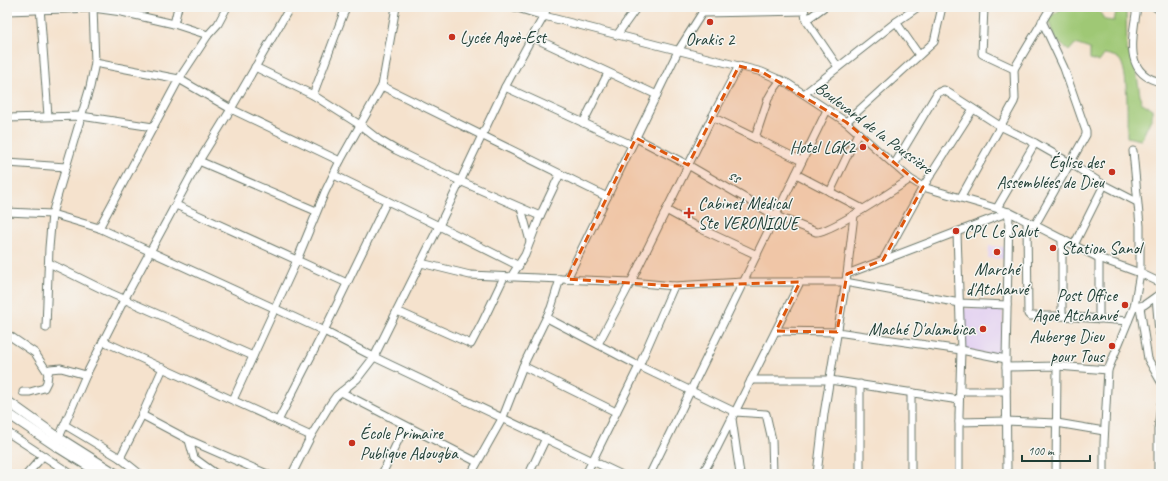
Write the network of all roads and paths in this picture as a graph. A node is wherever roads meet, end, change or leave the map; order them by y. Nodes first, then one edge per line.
1 (93, 7) edge
2 (178, 7) edge
3 (227, 7) edge
4 (290, 7) edge
5 (346, 7) edge
6 (396, 7) edge
7 (514, 7) edge
8 (547, 7) edge
9 (637, 7) edge
10 (824, 7) edge
11 (918, 7) edge
12 (942, 7) edge
13 (984, 7) edge
14 (1051, 7) edge
15 (1137, 7) edge
16 (1155, 7) edge
17 (40, 8) edge
18 (804, 9) edge
19 (702, 10) edge
20 (754, 10) edge
21 (1161, 10) edge
22 (7, 11) edge
23 (544, 16) junction
24 (806, 20) junction
25 (1042, 21) junction
26 (896, 22) junction
27 (174, 24) junction
28 (208, 35) junction
29 (617, 35) junction
30 (532, 37) junction
31 (678, 51) junction
32 (919, 55) junction
33 (96, 63) junction
34 (739, 66) junction
35 (838, 67) junction
36 (255, 68) junction
37 (1014, 69) junction
38 (608, 73) junction
39 (179, 79) junction
40 (782, 80) junction
41 (1161, 82) edge
42 (382, 86) junction
43 (505, 87) junction
44 (804, 94) junction
45 (657, 95) junction
46 (314, 96) junction
47 (973, 109) junction
48 (231, 110) junction
49 (827, 110) junction
50 (48, 116) junction
51 (82, 116) junction
52 (712, 117) junction
53 (7, 118) edge
54 (846, 122) junction
55 (583, 123) junction
56 (360, 125) junction
57 (1000, 126) junction
58 (153, 127) junction
59 (858, 133) junction
60 (481, 135) junction
61 (755, 138) junction
62 (634, 142) junction
63 (1035, 143) junction
64 (1133, 151) dead end
65 (199, 161) junction
66 (340, 161) junction
67 (802, 161) junction
68 (7, 163) edge
69 (1070, 163) junction
70 (688, 165) junction
71 (894, 166) junction
72 (66, 167) junction
73 (560, 174) junction
74 (796, 174) junction
75 (334, 175) junction
76 (910, 179) junction
77 (460, 181) junction
78 (1104, 185) junction
79 (922, 187) junction
80 (830, 192) junction
81 (607, 197) junction
82 (961, 197) junction
83 (387, 201) junction
84 (1137, 202) junction
85 (176, 204) junction
86 (521, 208) junction
87 (997, 208) junction
88 (863, 209) junction
89 (666, 210) junction
90 (316, 211) junction
91 (7, 212) edge
92 (1009, 212) junction
93 (52, 214) junction
94 (854, 214) junction
95 (540, 216) junction
96 (776, 216) junction
97 (1027, 221) junction
98 (1035, 225) junction
99 (439, 226) junction
100 (99, 228) junction
101 (957, 233) junction
102 (1062, 239) junction
103 (530, 242) junction
104 (1074, 245) junction
105 (151, 251) junction
106 (756, 255) junction
107 (1099, 258) junction
108 (297, 260) junction
109 (883, 260) junction
110 (49, 263) junction
111 (421, 263) junction
112 (518, 266) junction
113 (1140, 273) junction
114 (507, 277) junction
115 (846, 278) junction
116 (563, 279) junction
117 (631, 282) junction
118 (743, 282) junction
119 (800, 282) junction
120 (348, 283) junction
121 (1161, 283) edge
122 (674, 286) junction
123 (1158, 295) edge
124 (124, 300) junction
125 (960, 303) junction
126 (1007, 305) junction
127 (1137, 307) junction
128 (275, 308) junction
129 (397, 311) junction
130 (1062, 316) junction
131 (547, 318) junction
132 (1099, 319) junction
133 (1128, 321) junction
134 (46, 328) dead end
135 (324, 331) junction
136 (776, 331) junction
137 (837, 332) junction
138 (7, 334) edge
139 (1161, 336) edge
140 (103, 341) junction
141 (598, 344) junction
142 (961, 350) junction
143 (253, 356) junction
144 (374, 357) junction
145 (1006, 363) junction
146 (524, 366) junction
147 (639, 366) junction
148 (1057, 366) junction
149 (163, 368) junction
150 (1108, 370) junction
151 (48, 373) junction
152 (86, 375) junction
153 (751, 380) junction
154 (830, 380) junction
155 (1161, 382) edge
156 (860, 384) junction
157 (690, 391) junction
158 (960, 391) junction
159 (1006, 391) junction
160 (23, 392) dead end
161 (341, 392) junction
162 (911, 392) junction
163 (232, 400) junction
164 (959, 400) junction
165 (7, 401) edge
166 (1161, 404) edge
167 (616, 412) junction
168 (7, 413) edge
169 (142, 414) junction
170 (733, 416) junction
171 (503, 417) junction
172 (278, 421) junction
173 (1006, 421) junction
174 (959, 422) junction
175 (1057, 423) junction
176 (65, 425) junction
177 (405, 426) junction
178 (1160, 430) edge
179 (1104, 431) junction
180 (8, 436) edge
181 (311, 436) junction
182 (546, 438) junction
183 (189, 440) junction
184 (57, 442) junction
185 (43, 456) junction
186 (120, 458) junction
187 (592, 461) junction
188 (477, 462) junction
189 (1159, 464) edge
190 (27, 474) edge
191 (71, 474) edge
192 (101, 474) edge
193 (116, 474) edge
194 (140, 474) edge
195 (216, 474) edge
196 (268, 474) edge
197 (292, 474) edge
198 (382, 474) edge
199 (471, 474) edge
200 (529, 474) edge
201 (586, 474) edge
202 (620, 474) edge
203 (650, 474) edge
204 (704, 474) edge
205 (740, 474) edge
206 (773, 474) edge
207 (817, 474) edge
208 (860, 474) edge
209 (911, 474) edge
210 (959, 474) edge
211 (1007, 474) edge
212 (1056, 474) edge
213 (1104, 474) edge
214 (1158, 474) edge

1 - 17 street
1 - 27 street
1 - 33 street
2 - 27 street
3 - 28 street
4 - 36 street
5 - 46 street
6 - 42 street
7 - 23 street, Boulevard de la Poussière
8 - 23 street
9 - 29 street
10 - 24 street
11 - 26 street
12 - 32 street
13 - 37 street
14 - 25 street
15 - 41 street
16 - 21 street
17 - 22 street
17 - 50 street
18 - 20 street
18 - 24 street
19 - 20 street
19 - 31 street
23 - 29 street, Boulevard de la Poussière
23 - 30 street
24 - 35 street
25 - 37 street
25 - 69 street
26 - 32 street
26 - 35 street
27 - 28 street
28 - 39 street
29 - 31 street, Boulevard de la Poussière
30 - 38 street
30 - 43 street
31 - 34 street, Boulevard de la Poussière
31 - 45 street
32 - 54 street
33 - 39 street
33 - 51 street
34 - 40 street, Boulevard de la Poussière
34 - 52 street
35 - 44 street
36 - 46 street
36 - 48 street
37 - 57 street
38 - 45 street
38 - 55 street
39 - 48 street
39 - 58 street
40 - 44 street, Boulevard de la Poussière
40 - 61 street
42 - 56 street
42 - 60 street
43 - 55 street, ss
43 - 60 street
44 - 49 street, Boulevard de la Poussière
45 - 62 street
46 - 56 street
47 - 57 street
47 - 71 street
47 - 79 street
48 - 65 street
48 - 66 street
49 - 54 street, Boulevard de la Poussière
49 - 67 street
50 - 51 street
50 - 53 street
51 - 58 street
51 - 72 street
52 - 61 street
52 - 70 street
54 - 59 street, Boulevard de la Poussière
55 - 62 street, ss
56 - 66 street
56 - 77 street
57 - 63 street
57 - 82 street
58 - 100 street
59 - 71 street, Boulevard de la Poussière
59 - 80 street
60 - 73 street
60 - 77 street
61 - 67 street
62 - 70 street, ss
62 - 81 street
63 - 69 street
63 - 87 street
64 - 84 street
65 - 85 street
65 - 90 street
66 - 75 street
67 - 74 street
68 - 72 street
69 - 78 street
69 - 98 street
70 - 89 street
70 - 96 street, ss
71 - 76 street, Boulevard de la Poussière
72 - 93 street
73 - 81 street
73 - 95 street
74 - 80 street
74 - 96 street
75 - 83 street
75 - 90 street
76 - 79 street, Boulevard de la Poussière
76 - 88 street
77 - 86 street
77 - 99 street
78 - 84 street
78 - 104 street
79 - 82 street, Boulevard de la Poussière
79 - 109 street
80 - 88 street
81 - 116 street
82 - 87 street, Boulevard de la Poussière
83 - 99 street
83 - 120 street
84 - 113 street
85 - 105 street
85 - 108 street
86 - 95 street
86 - 103 street
87 - 92 street, Boulevard de la Poussière
88 - 94 street
89 - 106 street
89 - 117 street
90 - 108 street
91 - 93 street
92 - 97 street, Boulevard de la Poussière
92 - 101 street
92 - 126 street
93 - 100 street
93 - 110 street
94 - 96 street, ss
94 - 115 street
95 - 103 street
96 - 106 street
97 - 98 street, Boulevard de la Poussière
97 - 130 street
98 - 102 street, Boulevard de la Poussière
99 - 111 street
99 - 112 street
100 - 105 street
101 - 109 street
101 - 125 street
102 - 104 street, Boulevard de la Poussière
102 - 130 street
103 - 112 street
104 - 107 street, Boulevard de la Poussière
105 - 124 street
105 - 128 street
106 - 118 street
107 - 113 street, Boulevard de la Poussière
107 - 132 street
108 - 120 street
108 - 128 street
109 - 115 street
110 - 124 street
110 - 134 street
111 - 114 street
111 - 129 street
112 - 114 street
113 - 121 street, Boulevard de la Poussière
113 - 127 street
114 - 116 street
114 - 129 street
115 - 119 street
115 - 125 street
115 - 137 street
116 - 117 street
116 - 131 street
117 - 122 street
117 - 141 street
118 - 119 street
118 - 122 street
118 - 157 street
119 - 136 street
120 - 135 street
122 - 147 street
123 - 127 street
123 - 139 street
124 - 140 street
124 - 143 street
125 - 126 street
125 - 142 street
126 - 145 street
127 - 133 street
127 - 155 street
128 - 135 street
128 - 143 street
129 - 144 street
130 - 132 street
131 - 141 street
131 - 146 street
132 - 133 street
133 - 150 street
135 - 144 street
135 - 172 street
136 - 137 street
136 - 153 street
137 - 142 street
137 - 154 street
138 - 151 street
140 - 149 street
140 - 152 street
141 - 147 street
142 - 145 street
142 - 158 street
143 - 163 street
144 - 161 street
144 - 171 street
145 - 148 street
145 - 159 street
146 - 167 street
146 - 171 street
147 - 157 street
147 - 167 street
148 - 150 street
148 - 175 street
149 - 163 street
149 - 169 street
150 - 179 street
151 - 152 street
151 - 160 street
152 - 176 street
153 - 154 street
153 - 170 street
154 - 156 street
154 - 207 street
156 - 162 street
156 - 208 street
157 - 170 street
157 - 203 street
158 - 159 street
158 - 164 street
159 - 173 street
161 - 177 street
161 - 181 street
162 - 164 street
162 - 209 street
163 - 172 street
164 - 174 street
165 - 184 main road
166 - 178 street
167 - 187 street
168 - 184 main road
169 - 183 street
169 - 186 street
170 - 204 street
170 - 205 street
170 - 206 street
171 - 182 street
171 - 188 street
172 - 181 street
173 - 174 street
173 - 175 street
173 - 211 street
174 - 210 street
175 - 179 street
175 - 212 street
176 - 184 street
176 - 186 street
177 - 188 street
177 - 198 street
178 - 189 street
179 - 213 street
180 - 185 street
181 - 197 street
182 - 187 street
182 - 200 street
183 - 195 street
183 - 196 street
184 - 192 main road
184 - 193 main road
185 - 190 street
185 - 191 street
186 - 194 street
187 - 201 street
187 - 202 street
188 - 199 street
189 - 214 street

